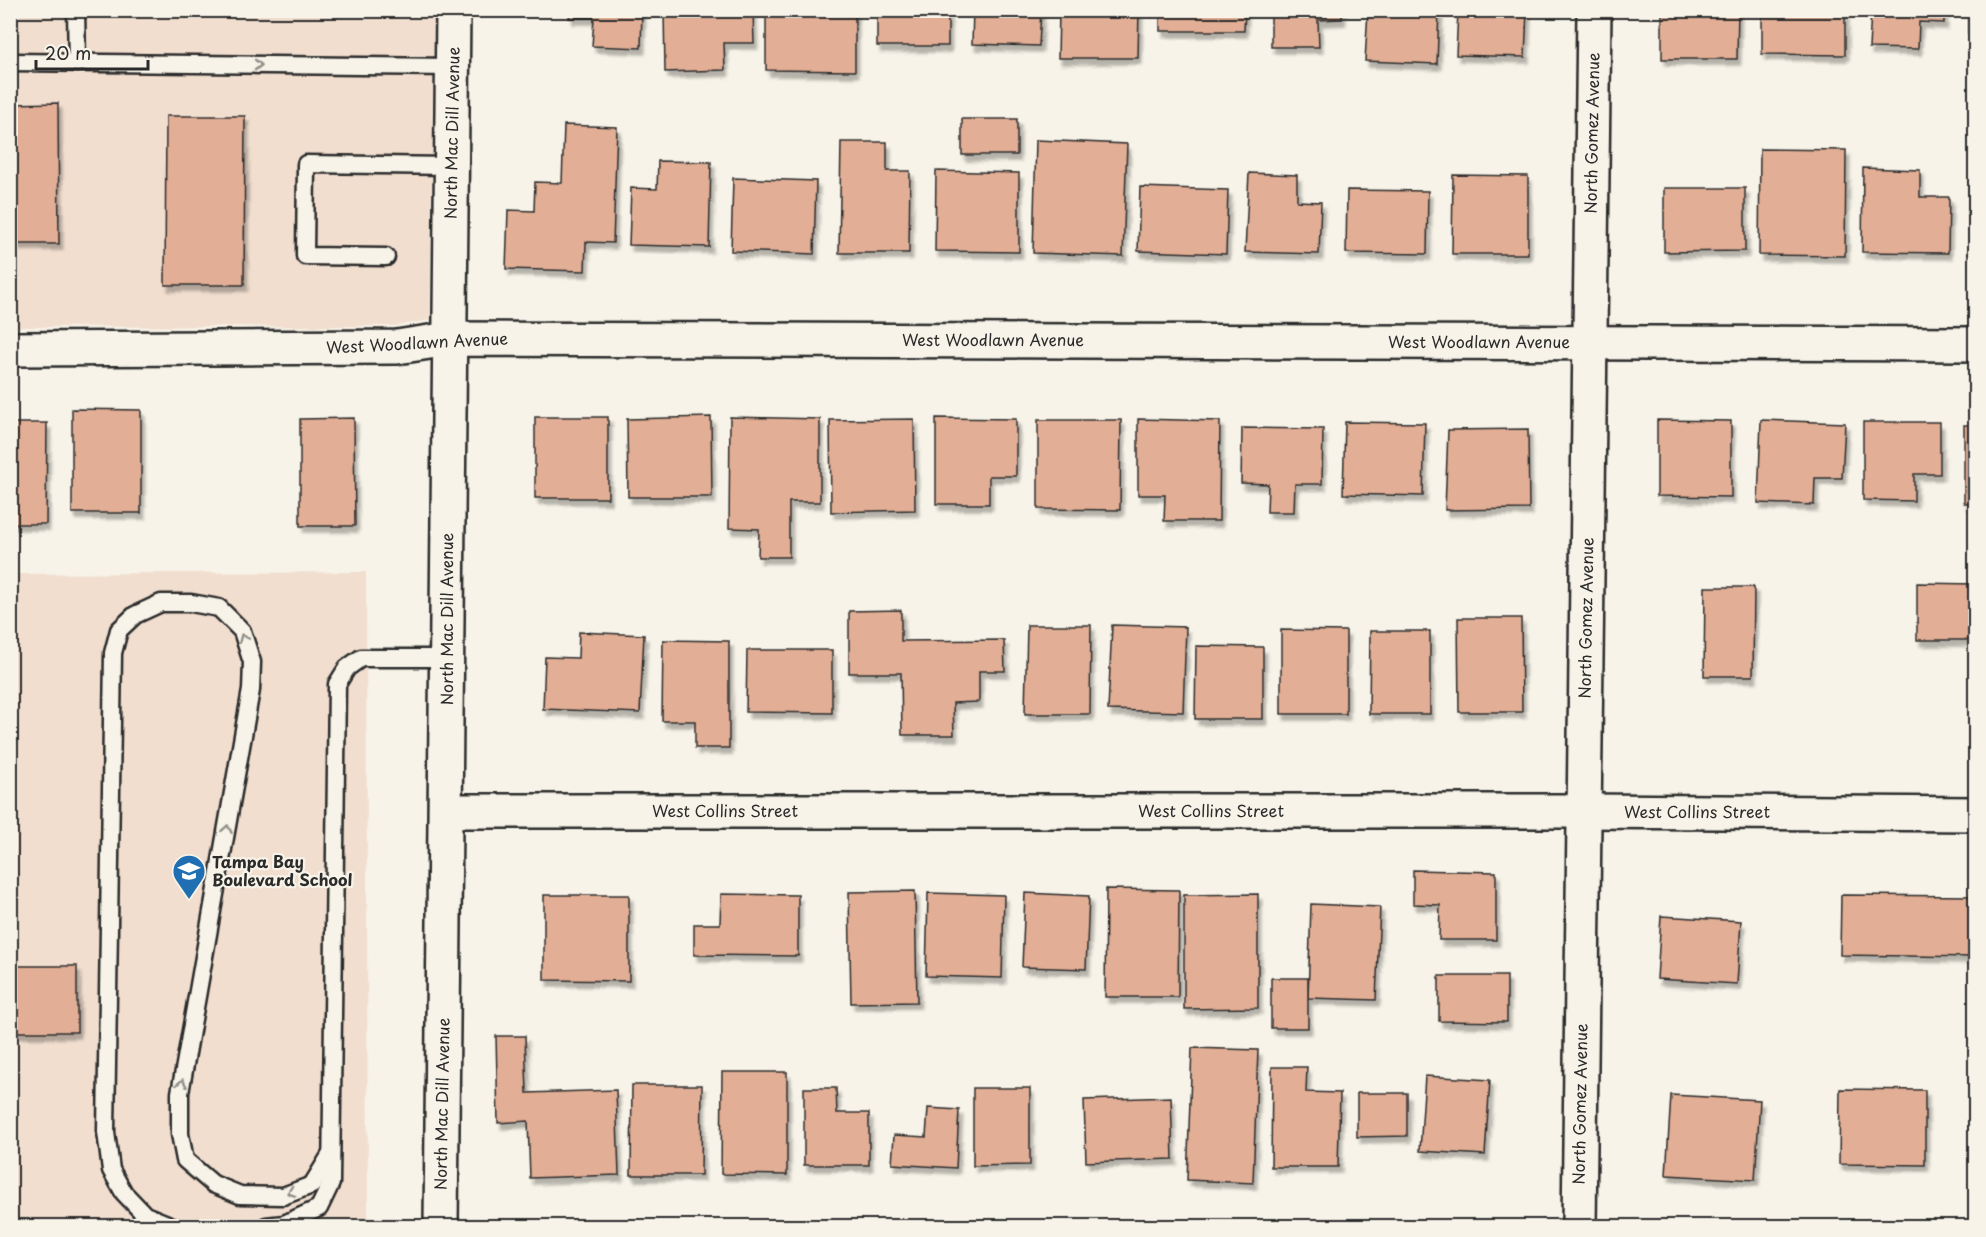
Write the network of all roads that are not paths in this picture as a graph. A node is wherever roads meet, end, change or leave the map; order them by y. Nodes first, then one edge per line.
1 (76, 10) edge
2 (453, 10) edge
3 (1594, 10) edge
4 (10, 62) edge
5 (76, 63) junction
6 (453, 67) junction
7 (451, 166) junction
8 (386, 257) dead end
9 (449, 339) junction
10 (1590, 342) junction
11 (1976, 344) edge
12 (10, 349) edge
13 (447, 658) junction
14 (446, 811) junction
15 (1583, 811) junction
16 (1976, 814) edge
17 (331, 1154) junction
18 (172, 1227) edge
19 (266, 1227) edge
20 (441, 1227) edge
21 (1579, 1227) edge

1 - 5 lane
2 - 6 street, North Mac Dill Avenue
3 - 10 street, North Gomez Avenue
4 - 5 lane
5 -> 6 lane
6 - 7 street, North Mac Dill Avenue
7 - 8 lane
7 - 9 street, North Mac Dill Avenue
9 - 10 street, West Woodlawn Avenue
9 - 12 street, West Woodlawn Avenue
9 - 13 street, North Mac Dill Avenue
10 - 11 street, West Woodlawn Avenue
10 - 15 street, North Gomez Avenue
13 - 14 street, North Mac Dill Avenue
13 - 17 lane
14 - 15 street, West Collins Street
14 - 20 street, North Mac Dill Avenue
15 - 16 street, West Collins Street
15 - 21 street, North Gomez Avenue
17 -> 18 lane
17 - 19 lane

